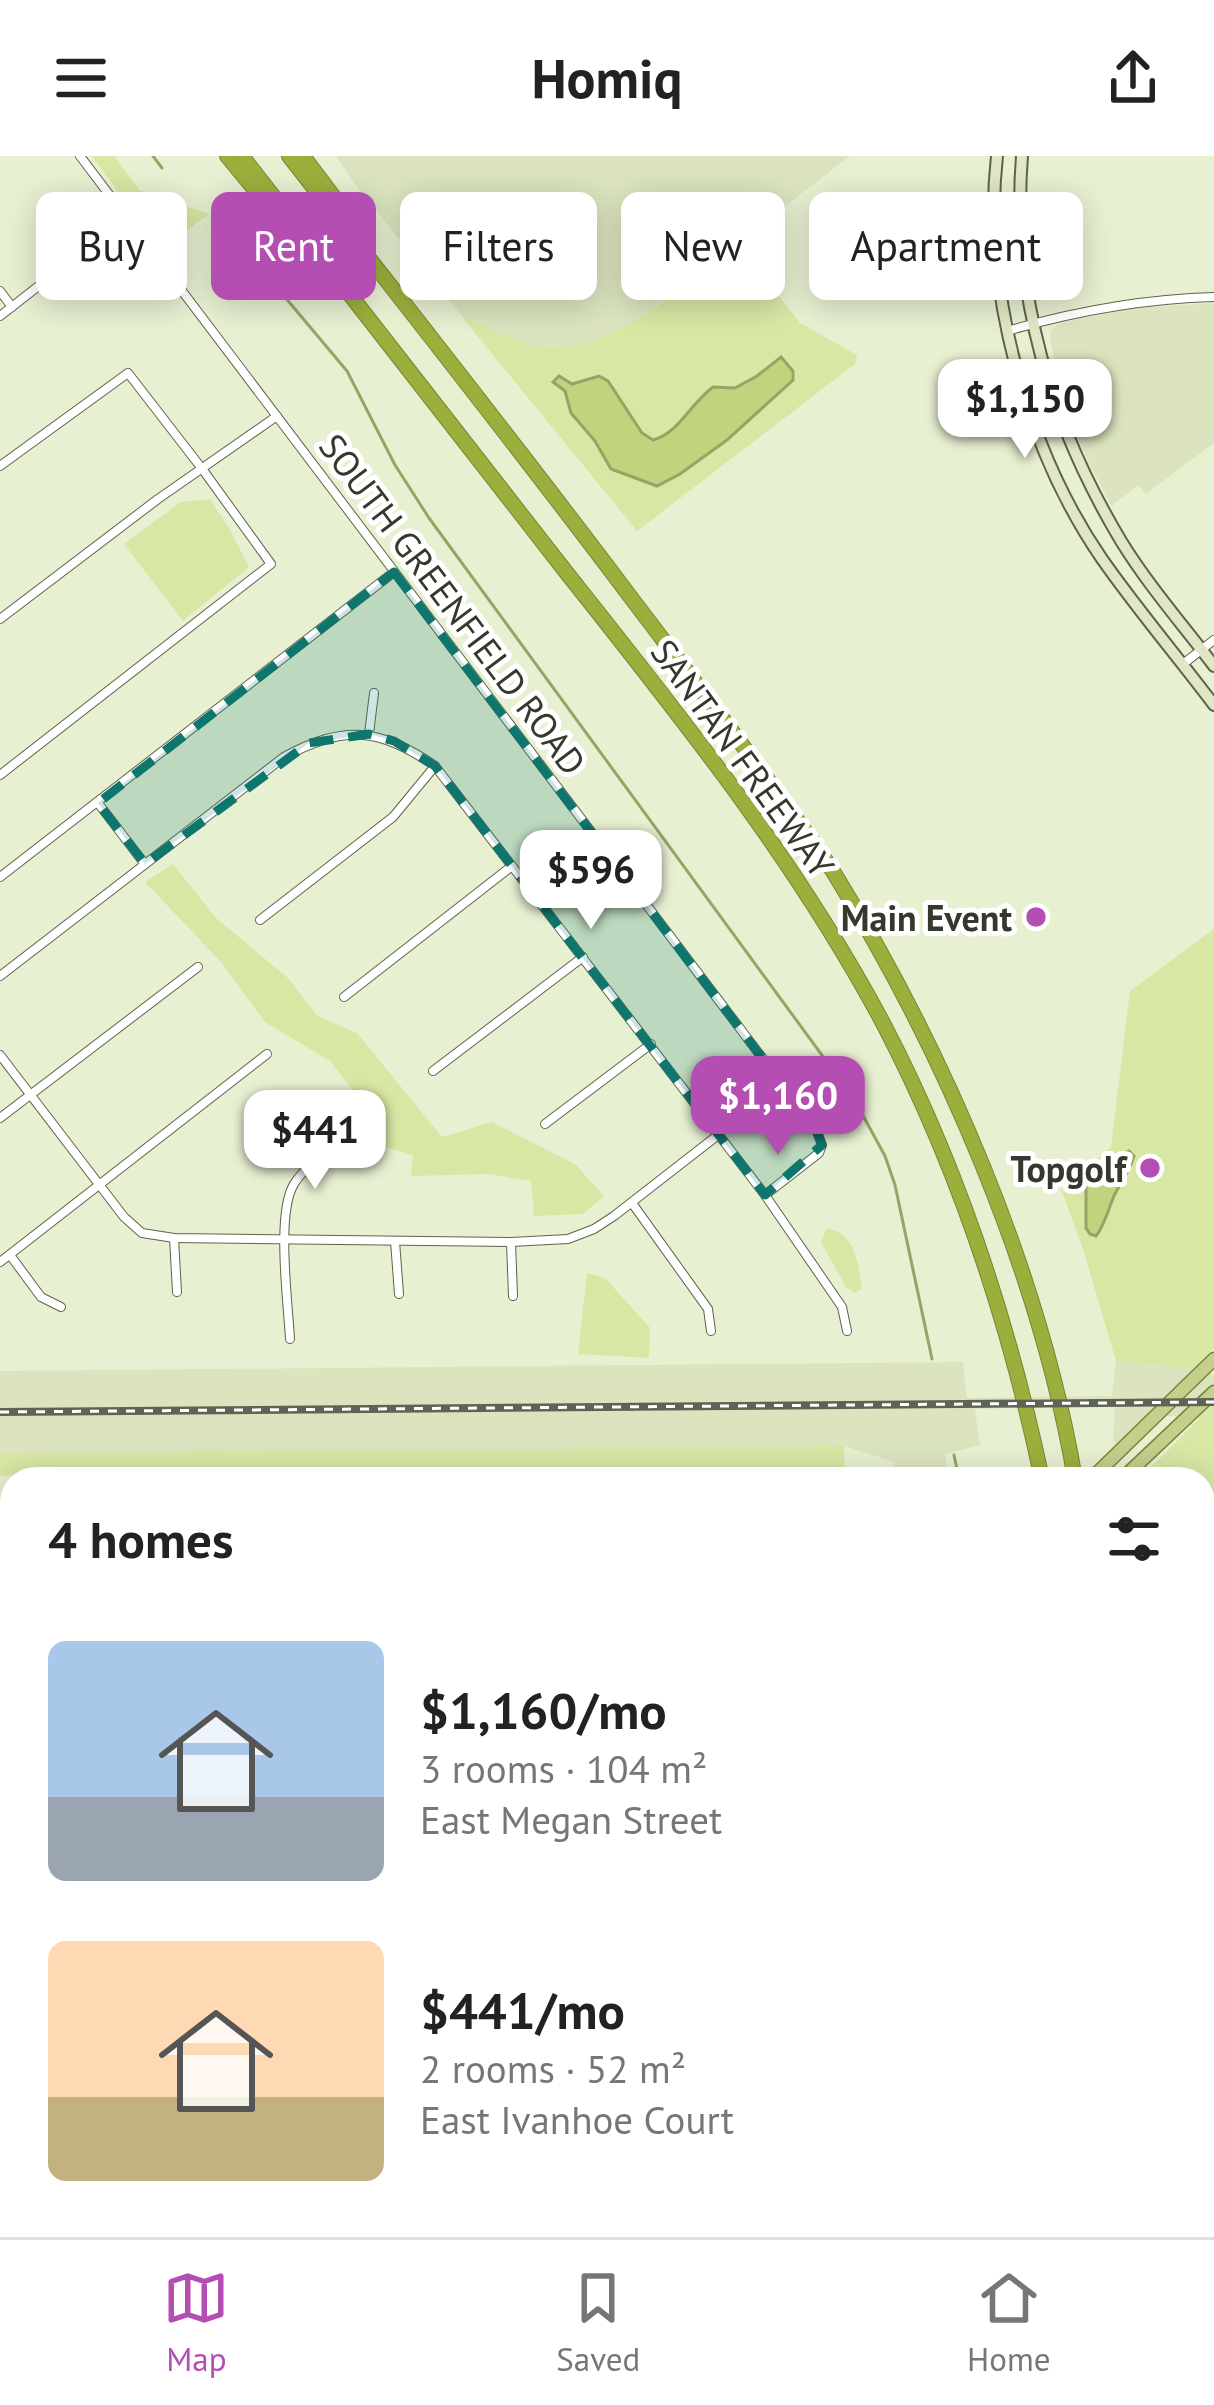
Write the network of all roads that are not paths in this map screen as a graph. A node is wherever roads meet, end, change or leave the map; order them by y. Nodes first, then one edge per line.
1 (80, 156) edge
2 (227, 156) edge
3 (242, 156) edge
4 (289, 156) edge
5 (303, 156) edge
6 (998, 156) edge
7 (1022, 156) edge
8 (107, 192) edge
9 (257, 192) edge
10 (270, 192) edge
11 (36, 288) edge
12 (0, 291) edge
13 (1214, 297) edge
14 (187, 298) edge
15 (355, 300) edge
16 (12, 307) junction
17 (0, 316) edge
18 (1032, 324) junction
19 (1007, 331) junction
20 (472, 389) junction
21 (277, 416) junction
22 (0, 466) edge
23 (203, 470) junction
24 (394, 572) junction
25 (0, 620) edge
26 (1214, 640) edge
27 (1201, 649) junction
28 (1183, 664) junction
29 (1214, 666) edge
30 (374, 693) dead end
31 (1214, 705) edge
32 (369, 734) junction
33 (435, 766) junction
34 (0, 775) edge
35 (98, 803) junction
36 (145, 864) junction
37 (512, 866) junction
38 (0, 877) edge
39 (260, 920) dead end
40 (583, 957) junction
41 (198, 967) dead end
42 (0, 976) edge
43 (344, 997) dead end
44 (651, 1044) junction
45 (267, 1054) dead end
46 (0, 1055) edge
47 (433, 1071) dead end
48 (30, 1094) junction
49 (0, 1118) edge
50 (545, 1124) dead end
51 (718, 1135) junction
52 (349, 1146) dead end
53 (101, 1185) junction
54 (765, 1195) junction
55 (632, 1202) junction
56 (174, 1238) junction
57 (285, 1240) junction
58 (394, 1241) junction
59 (511, 1242) junction
60 (10, 1255) junction
61 (0, 1262) edge
62 (177, 1292) dead end
63 (399, 1294) dead end
64 (513, 1296) dead end
65 (61, 1307) dead end
66 (847, 1330) dead end
67 (711, 1331) dead end
68 (290, 1339) dead end
69 (1214, 1359) edge
70 (1214, 1392) edge
71 (1039, 1467) edge
72 (1073, 1467) edge
73 (1104, 1467) edge
74 (1135, 1467) edge

1 - 8 street, SOUTH GREENFIELD ROAD
2 - 9 highway
3 - 10 highway, SANTAN FREEWAY
4 - 20 highway, SANTAN FREEWAY
5 - 20 highway
6 - 19 main road
7 - 18 main road
11 - 16 street
12 - 16 street
13 - 18 street
14 - 21 street, SOUTH GREENFIELD ROAD
15 - 71 highway, SANTAN FREEWAY
16 - 17 street
18 - 19 street
18 - 27 main road
19 - 28 main road
20 - 72 highway, SANTAN FREEWAY
21 - 23 street
21 - 24 street, SOUTH GREENFIELD ROAD
22 - 23 street
23 - 25 street
23 - 34 street
24 - 35 street
24 - 54 street, SOUTH GREENFIELD ROAD
26 - 27 street
27 - 28 street
27 - 29 main road
28 - 31 main road
30 - 32 street
32 - 33 street
32 - 36 street
33 - 37 street
33 - 39 street
35 - 36 street
35 - 38 street
36 - 42 street
37 - 40 street
37 - 43 street
40 - 44 street
40 - 47 street
41 - 48 street
44 - 50 street
44 - 51 street
45 - 53 street
46 - 48 street
48 - 49 street
48 - 53 street
51 - 54 street
51 - 55 street
52 - 57 street
53 - 56 street
53 - 60 street
54 - 66 street
55 - 59 street
55 - 67 street
56 - 57 street
56 - 62 street
57 - 58 street
57 - 68 street
58 - 59 street
58 - 63 street
59 - 64 street
60 - 61 street
60 - 65 street
69 - 73 main road
70 - 74 main road

